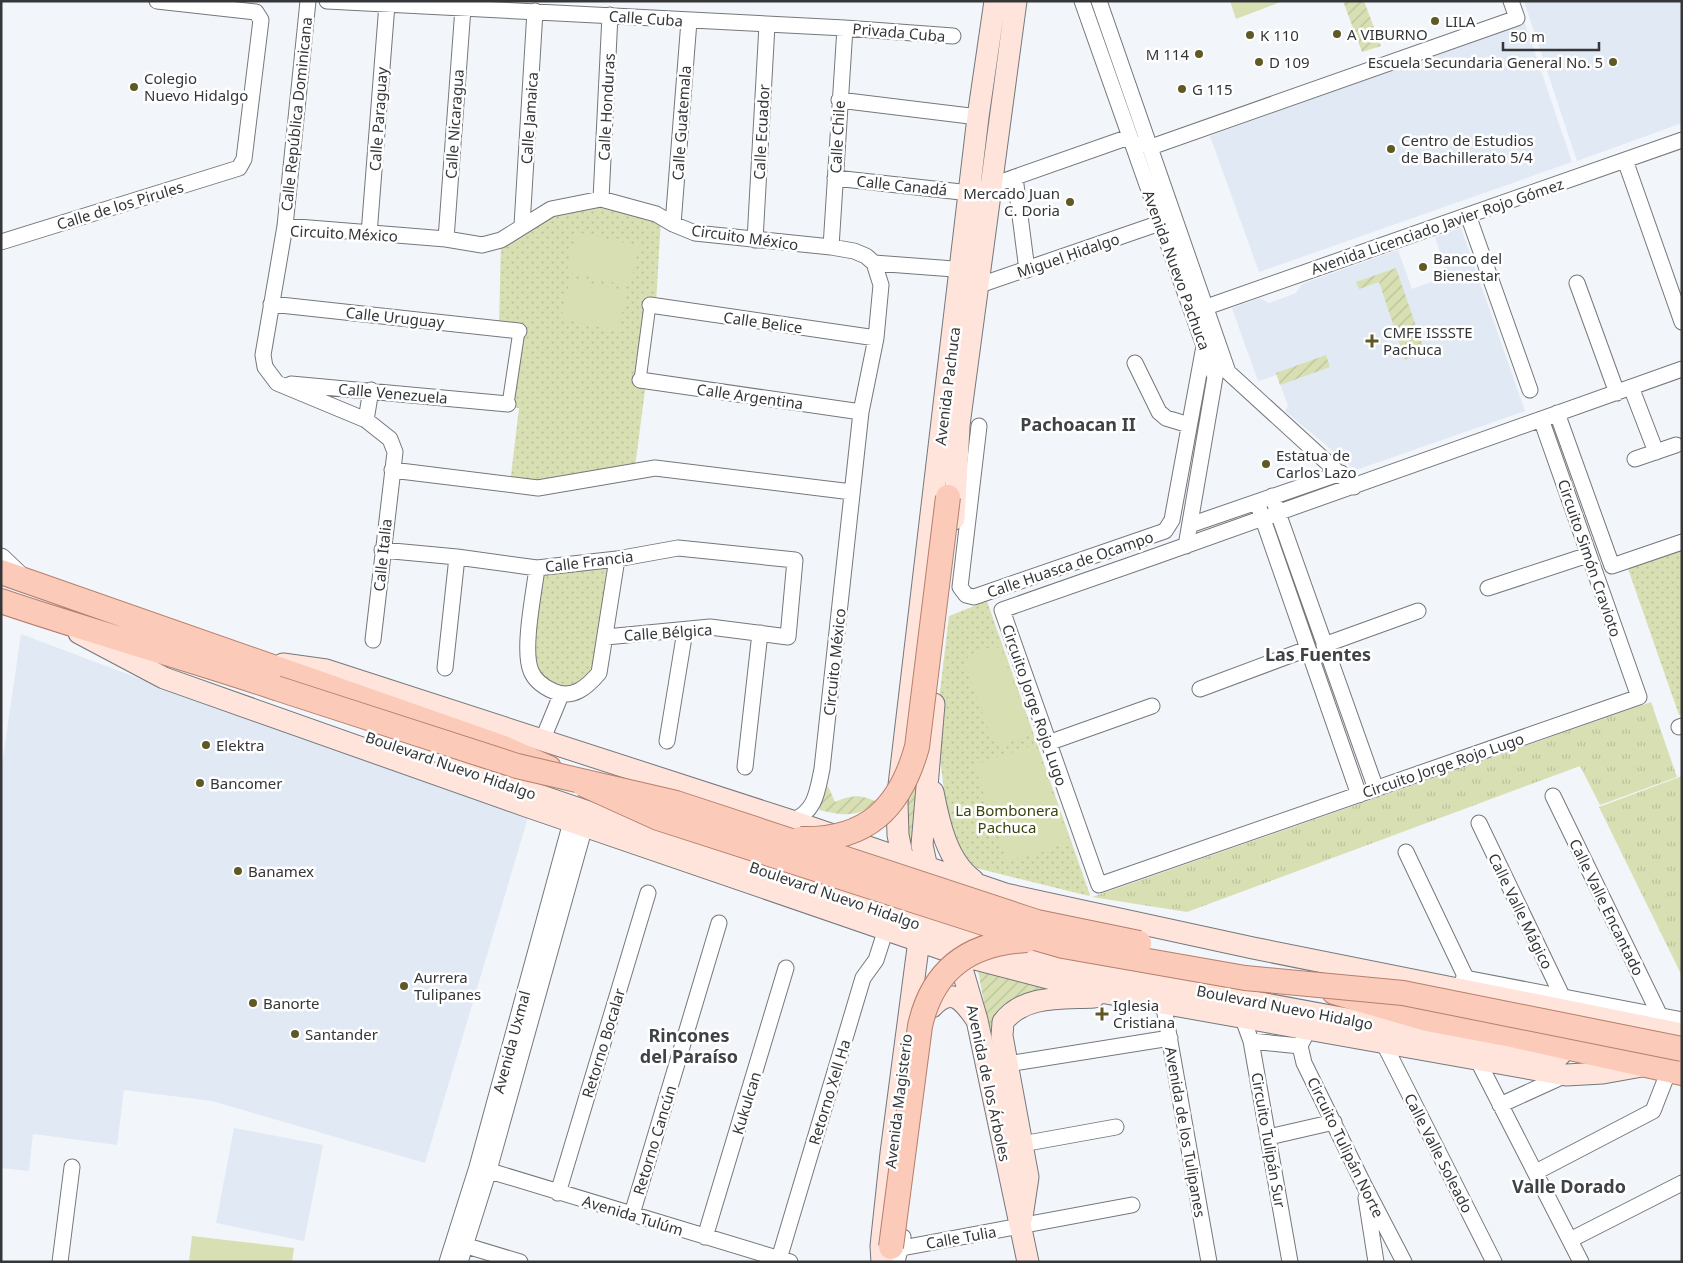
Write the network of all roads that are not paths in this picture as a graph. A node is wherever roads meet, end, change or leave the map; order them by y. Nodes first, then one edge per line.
1 (157, 1) edge
2 (308, 1) edge
3 (326, 1) edge
4 (995, 1) edge
5 (1016, 1) edge
6 (1082, 1) edge
7 (1099, 1) edge
8 (1511, 1) edge
9 (387, 4) junction
10 (463, 8) junction
11 (536, 11) junction
12 (610, 15) junction
13 (689, 21) junction
14 (767, 25) junction
15 (845, 28) junction
16 (953, 36) dead end
17 (839, 100) junction
18 (978, 118) junction
19 (1129, 137) junction
20 (1682, 140) edge
21 (1151, 147) junction
22 (1625, 160) junction
23 (1015, 177) junction
24 (835, 178) junction
25 (991, 185) junction
26 (970, 193) junction
27 (601, 199) junction
28 (1468, 215) junction
29 (1160, 223) junction
30 (673, 224) junction
31 (522, 225) junction
32 (285, 226) junction
33 (370, 234) junction
34 (446, 239) junction
35 (754, 240) junction
36 (1, 242) edge
37 (831, 247) junction
38 (874, 263) junction
39 (954, 269) dead end
40 (1027, 270) junction
41 (1577, 283) dead end
42 (977, 286) junction
43 (271, 304) junction
44 (650, 305) joint
45 (1206, 307) junction
46 (1192, 312) junction
47 (1682, 322) edge
48 (519, 331) joint
49 (876, 338) junction
50 (1204, 346) junction
51 (1136, 363) dead end
52 (1682, 369) edge
53 (1222, 375) junction
54 (640, 380) joint
55 (277, 383) junction
56 (1198, 384) junction
57 (371, 390) junction
58 (1530, 390) dead end
59 (1624, 390) junction
60 (508, 404) joint
61 (861, 412) junction
62 (1557, 413) junction
63 (1541, 419) junction
64 (366, 420) junction
65 (1189, 425) junction
66 (969, 427) junction
67 (1676, 445) dead end
68 (1656, 452) junction
69 (1635, 459) dead end
70 (392, 470) junction
71 (1341, 473) junction
72 (1354, 487) junction
73 (852, 492) junction
74 (1272, 496) junction
75 (948, 497) joint
76 (1257, 502) junction
77 (1278, 513) junction
78 (1263, 519) junction
79 (1190, 525) junction
80 (1682, 542) edge
81 (1186, 546) junction
82 (382, 550) junction
83 (1588, 554) junction
84 (457, 557) junction
85 (1, 558) edge
86 (617, 559) junction
87 (1, 566) edge
88 (537, 568) junction
89 (1298, 569) junction
90 (1282, 574) junction
91 (12, 576) edge
92 (1488, 588) dead end
93 (1, 600) edge
94 (1418, 611) dead end
95 (55, 620) junction
96 (685, 631) junction
97 (760, 633) junction
98 (606, 636) junction
99 (788, 636) joint
100 (373, 640) dead end
101 (1324, 645) junction
102 (1307, 649) junction
103 (261, 661) junction
104 (445, 668) dead end
105 (1200, 689) dead end
106 (561, 694) junction
107 (1639, 697) joint
108 (1152, 706) dead end
109 (1351, 720) junction
110 (1335, 726) junction
111 (542, 741) junction
112 (667, 741) dead end
113 (1048, 743) junction
114 (745, 767) dead end
115 (900, 771) junction
116 (929, 778) junction
117 (1376, 789) junction
118 (1359, 794) junction
119 (1553, 796) dead end
120 (1478, 823) dead end
121 (578, 824) junction
122 (789, 830) junction
123 (608, 834) junction
124 (654, 834) junction
125 (1406, 852) dead end
126 (903, 859) junction
127 (926, 867) junction
128 (979, 885) junction
129 (910, 889) junction
130 (648, 893) dead end
131 (1004, 894) junction
132 (846, 907) junction
133 (940, 908) junction
134 (719, 923) dead end
135 (886, 929) junction
136 (918, 931) junction
137 (951, 935) junction
138 (1039, 939) junction
139 (960, 955) junction
140 (786, 968) dead end
141 (1362, 969) junction
142 (1467, 980) junction
143 (913, 982) junction
144 (1106, 993) junction
145 (1564, 998) junction
146 (1163, 1002) junction
147 (932, 1007) junction
148 (1660, 1018) junction
149 (1243, 1019) junction
150 (977, 1020) junction
151 (1682, 1022) edge
152 (1682, 1034) edge
153 (1170, 1038) junction
154 (1304, 1038) junction
155 (1251, 1041) junction
156 (1384, 1044) junction
157 (1682, 1049) edge
158 (1478, 1061) junction
159 (1007, 1064) junction
160 (1642, 1066) junction
161 (1675, 1072) edge
162 (1566, 1075) junction
163 (1500, 1105) junction
164 (1334, 1122) junction
165 (1116, 1127) dead end
166 (1269, 1137) junction
167 (1022, 1144) junction
168 (72, 1167) dead end
169 (483, 1168) junction
170 (1536, 1172) junction
171 (1682, 1183) edge
172 (1364, 1187) junction
173 (558, 1193) junction
174 (1132, 1205) dead end
175 (632, 1214) junction
176 (1020, 1227) junction
177 (705, 1237) junction
178 (1570, 1240) junction
179 (459, 1244) junction
180 (892, 1256) edge
181 (784, 1260) edge
182 (60, 1262) edge
183 (447, 1262) edge
184 (460, 1262) edge
185 (520, 1262) edge
186 (1028, 1262) edge
187 (1209, 1262) edge
188 (1290, 1262) edge
189 (1376, 1262) edge
190 (1404, 1262) edge
191 (1494, 1262) edge
192 (1581, 1262) edge

1 - 36 street, Calle de los Pirules
2 - 32 street, Calle República Dominicana
3 - 9 street, Calle Cuba
4 - 18 main road, Avenida Pachuca
5 - 25 main road, Avenida Pachuca
6 - 19 street, Avenida Nuevo Pachuca
7 - 21 street, Avenida Nuevo Pachuca
8 - 21 street
9 - 10 street, Calle Cuba
9 - 33 street, Calle Paraguay
10 - 11 street, Calle Cuba
10 - 34 street, Calle Nicaragua
11 - 12 street, Calle Cuba
11 - 31 street, Calle Jamaica
12 - 13 street, Calle Cuba
12 - 27 street, Calle Honduras
13 - 14 street, Calle Cuba
13 - 30 street, Calle Guatemala
14 - 15 street, Calle Cuba
14 - 35 street, Calle Ecuador
15 - 16 street, Privada Cuba
15 - 17 street, Calle Chile
17 - 18 street
17 - 24 street, Calle Chile
18 - 26 main road, Avenida Pachuca
19 - 21 street
19 - 23 street
19 - 29 street, Avenida Nuevo Pachuca
20 - 22 street, Avenida Licenciado Javier Rojo Gómez
21 - 45 street, Avenida Nuevo Pachuca
22 - 28 street, Avenida Licenciado Javier Rojo Gómez
22 - 47 street
23 - 25 street
23 - 40 street
24 - 26 street, Calle Canadá
24 - 37 street, Calle Chile
25 - 26 street
25 - 42 main road, Avenida Pachuca
26 - 115 main road, Avenida Pachuca
27 - 30 street, Circuito México
27 - 31 street, Circuito México
28 - 45 street, Avenida Licenciado Javier Rojo Gómez
28 - 58 street
29 - 40 street, Miguel Hidalgo
29 - 46 street, Avenida Nuevo Pachuca
30 - 35 street, Circuito México
31 - 34 street, Circuito México
32 - 33 street, Circuito México
32 - 43 street, Circuito México
33 - 34 street, Circuito México
35 - 37 street, Circuito México
37 - 38 street, Circuito México
38 - 39 street
38 - 49 street, Circuito México
40 - 42 street, Miguel Hidalgo
41 - 59 street
42 - 66 main road, Avenida Pachuca
43 - 48 street, Calle Uruguay
43 - 55 street, Circuito México
44 - 49 street, Calle Belice
44 - 54 street
45 - 46 street, Avenida Licenciado Javier Rojo Gómez
45 - 53 street, Avenida Nuevo Pachuca
46 - 50 street, Avenida Nuevo Pachuca
48 - 60 street
49 - 61 street, Circuito México
50 - 53 street, Avenida Nuevo Pachuca
50 - 56 street, Calle Huasca de Ocampo
51 - 65 street
52 - 59 street, Circuito Jorge Rojo Lugo
53 - 56 street
53 - 71 street, Avenida Nuevo Pachuca
53 - 79 street, Avenida Nuevo Pachuca
54 - 61 street, Calle Argentina
55 - 57 street, Calle Venezuela
55 - 64 street
56 - 65 street, Calle Huasca de Ocampo
57 - 60 street, Calle Venezuela
57 - 64 street
59 - 62 street, Circuito Jorge Rojo Lugo
59 - 68 street
61 - 73 street, Circuito México
62 - 63 street, Circuito Jorge Rojo Lugo
62 - 80 street, Circuito Simón Cravioto
63 - 72 street, Circuito Jorge Rojo Lugo
63 - 83 street, Circuito Simón Cravioto
64 - 70 street
65 - 66 street, Calle Huasca de Ocampo
66 - 75 main road
66 - 116 main road
67 - 68 street
68 - 69 street
70 - 73 street
70 - 82 street, Calle Italia
71 - 72 street, Avenida Nuevo Pachuca
71 - 74 street
72 - 77 street, Circuito Jorge Rojo Lugo
73 - 122 street, Circuito México
74 - 76 street
74 - 77 street
75 - 122 main road, bridge
76 - 78 street
76 - 79 street
77 - 78 street, Circuito Jorge Rojo Lugo
77 - 89 street
78 - 81 street, Circuito Jorge Rojo Lugo
78 - 90 street
79 - 81 street, Avenida Nuevo Pachuca
81 - 113 street, Circuito Jorge Rojo Lugo
82 - 84 street, Calle Francia
82 - 100 street, Calle Italia
83 - 92 street
83 - 107 street, Circuito Simón Cravioto
84 - 88 street, Calle Francia
84 - 104 street
85 - 91 street
86 - 88 street, Calle Francia
86 - 98 street
86 - 99 street, Calle Francia
87 - 91 main road, Boulevard Nuevo Hidalgo
88 - 106 street
89 - 90 street
89 - 101 street
90 - 102 street
91 - 103 main road, Boulevard Nuevo Hidalgo
93 - 95 main road, Boulevard Nuevo Hidalgo
94 - 101 street
95 - 121 main road
95 - 122 main road, Boulevard Nuevo Hidalgo, bridge
95 - 124 main road, Boulevard Nuevo Hidalgo
96 - 97 street, Calle Bélgica
96 - 98 street, Calle Bélgica
96 - 112 street
97 - 99 street, Calle Bélgica
97 - 114 street
98 - 106 street
101 - 109 street
102 - 105 street
102 - 110 street
103 - 111 main road, Boulevard Nuevo Hidalgo
103 - 138 main road, Boulevard Nuevo Hidalgo, bridge
106 - 111 street
107 - 117 street, Circuito Jorge Rojo Lugo
108 - 113 street
109 - 110 street
109 - 117 street
110 - 118 street
111 - 122 main road, Boulevard Nuevo Hidalgo
113 - 118 street, Circuito Jorge Rojo Lugo
115 - 122 main road
115 - 126 main road, Avenida Pachuca
116 - 127 main road
116 - 128 main road
117 - 118 street, Circuito Jorge Rojo Lugo
119 - 148 street, Calle Valle Encantado
120 - 145 street, Calle Valle Mágico
121 - 123 main road
121 - 169 street, Avenida Uxmal
122 - 126 main road, Boulevard Nuevo Hidalgo
122 - 160 main road, Boulevard Nuevo Hidalgo, bridge
123 - 124 main road
123 - 132 main road
124 - 132 main road, Boulevard Nuevo Hidalgo
125 - 142 street
126 - 127 main road, Boulevard Nuevo Hidalgo
126 - 129 main road
127 - 128 main road, Boulevard Nuevo Hidalgo
127 - 129 main road
127 - 133 main road
128 - 131 main road, Boulevard Nuevo Hidalgo
129 - 132 main road
129 - 136 main road
130 - 173 street, Retorno Bocalar
131 - 133 main road
131 - 141 main road, Boulevard Nuevo Hidalgo
132 - 135 main road
132 - 136 main road, Boulevard Nuevo Hidalgo
133 - 136 main road
133 - 137 main road, Avenida de los Árboles
134 - 175 street, Retorno Cancún
135 - 136 main road
135 - 143 main road
135 - 181 street, Retorno Xell Ha
136 - 137 main road, Boulevard Nuevo Hidalgo
136 - 139 main road
136 - 143 main road, Avenida Magisterio
136 - 147 main road
137 - 139 main road, Avenida de los Árboles
137 - 160 main road, Boulevard Nuevo Hidalgo
138 - 157 main road, Boulevard Nuevo Hidalgo, bridge
138 - 180 main road, bridge
139 - 144 main road
139 - 150 main road, Avenida de los Árboles
140 - 177 street, Kukulcan
141 - 142 street, Boulevard Nuevo Hidalgo
141 - 152 main road, Boulevard Nuevo Hidalgo
142 - 145 street, Boulevard Nuevo Hidalgo
143 - 180 main road, Avenida Magisterio
144 - 146 main road
144 - 159 main road
145 - 148 street, Boulevard Nuevo Hidalgo
146 - 149 main road
146 - 153 street, Avenida de los Tulipanes
147 - 150 main road
147 - 180 street, Avenida Magisterio
148 - 151 street, Boulevard Nuevo Hidalgo
149 - 154 main road
149 - 155 street, Circuito Tulipán Sur
150 - 176 main road, Avenida de los Árboles
153 - 159 street
153 - 187 street, Avenida de los Tulipanes
154 - 155 street
154 - 156 main road
154 - 164 street, Circuito Tulipán Norte
155 - 166 street, Circuito Tulipán Sur
156 - 158 main road
156 - 191 street, Calle Valle Soleado
158 - 162 main road
158 - 163 street
159 - 167 main road
160 - 161 main road, Boulevard Nuevo Hidalgo
160 - 162 main road
161 - 170 street
162 - 163 street
163 - 170 street
164 - 166 street
164 - 172 street, Circuito Tulipán Norte
165 - 167 street
166 - 188 street, Circuito Tulipán Sur
167 - 176 main road
168 - 182 street
169 - 173 street, Avenida Tulúm
169 - 179 street, Avenida Uxmal
170 - 178 street
171 - 178 street
172 - 189 street
172 - 190 street, Circuito Tulipán Norte
173 - 175 street, Avenida Tulúm
174 - 176 street, Calle Tulia
175 - 177 street, Avenida Tulúm
176 - 180 street, Calle Tulia
176 - 186 main road, Avenida de los Árboles
177 - 181 street, Avenida Tulúm
178 - 192 street
179 - 183 street, Avenida Uxmal
179 - 184 street, Avenida Uxmal
179 - 185 street

